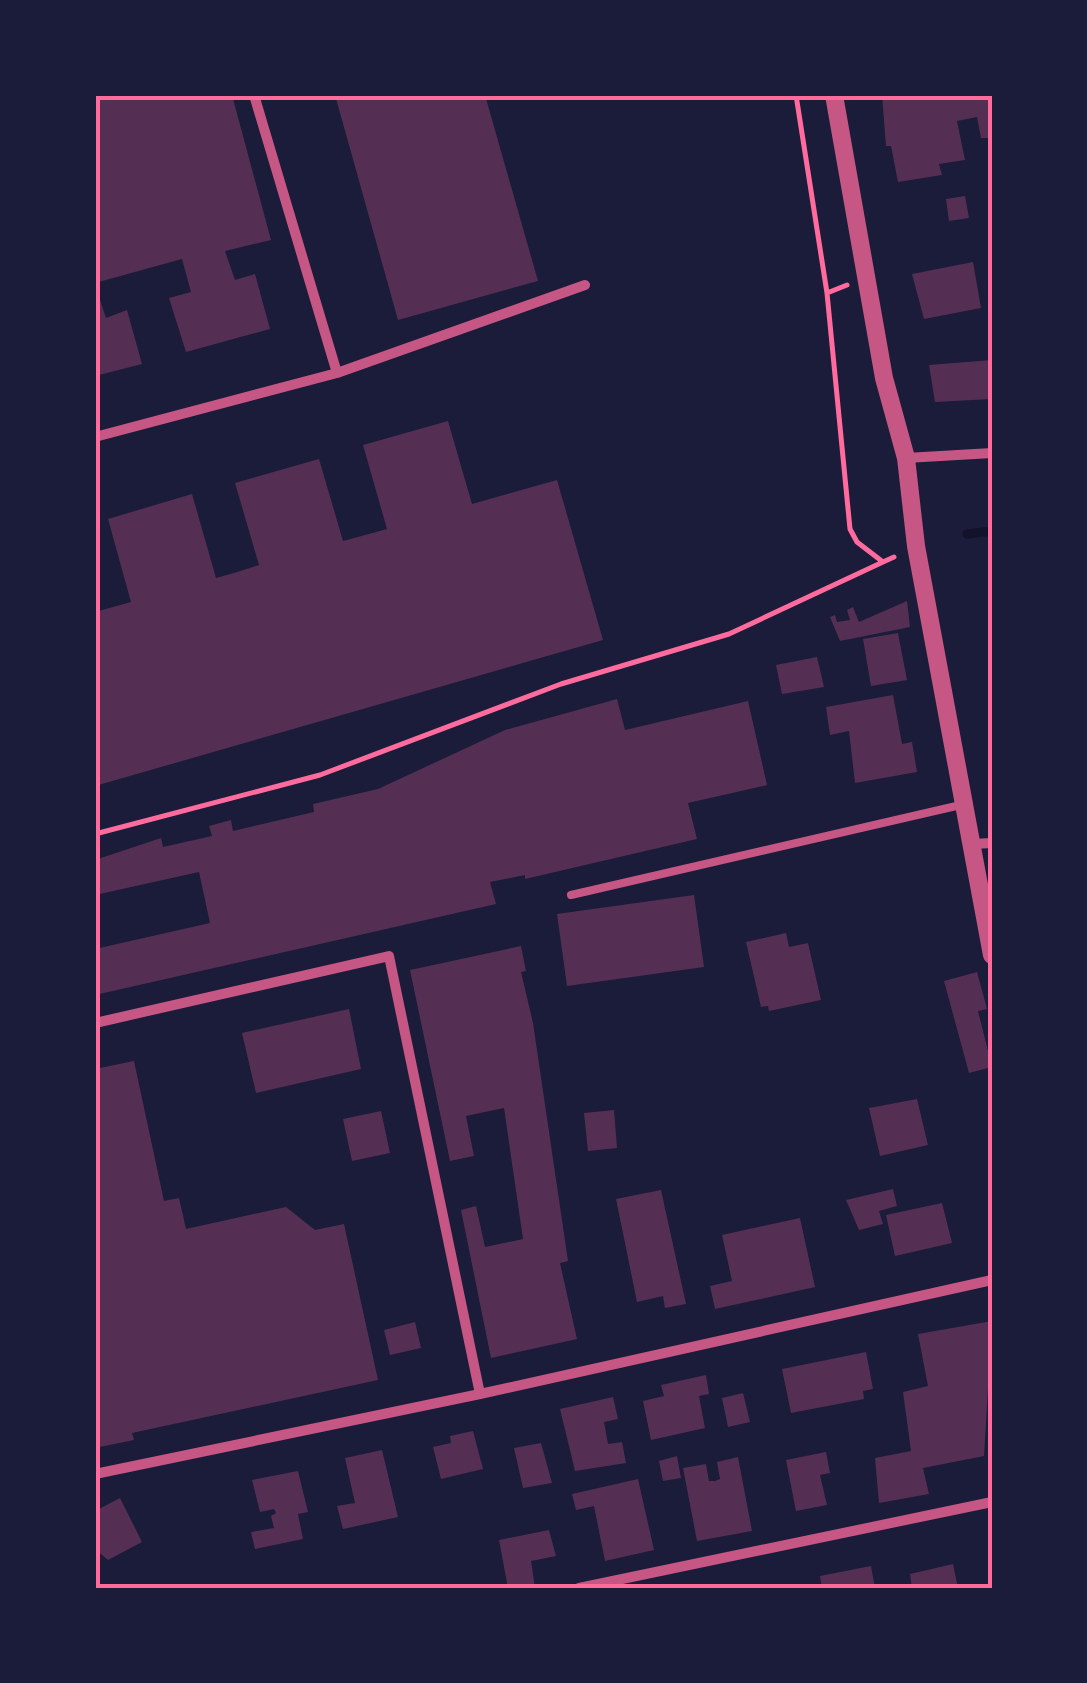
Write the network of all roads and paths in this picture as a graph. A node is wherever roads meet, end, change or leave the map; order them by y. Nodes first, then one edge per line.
1 (254, 95) edge
2 (796, 95) edge
3 (834, 95) edge
4 (585, 286) dead end
5 (337, 373) junction
6 (95, 437) edge
7 (992, 452) edge
8 (906, 458) junction
9 (916, 546) junction
10 (883, 562) junction
11 (964, 804) junction
12 (95, 834) edge
13 (992, 843) edge
14 (972, 844) junction
15 (571, 895) dead end
16 (992, 955) edge
17 (95, 1023) edge
18 (992, 1280) edge
19 (480, 1394) junction
20 (95, 1474) edge
21 (992, 1502) edge
22 (579, 1588) edge

1 - 5 street
2 - 10 path
3 - 8 street
4 - 5 street
5 - 6 street
7 - 8 street
8 - 9 street
9 - 10 path
9 - 11 street
10 - 12 path
11 - 14 street
11 - 15 lane
13 - 14 street
14 - 16 street
17 - 19 street
18 - 19 street
19 - 20 street
21 - 22 street

